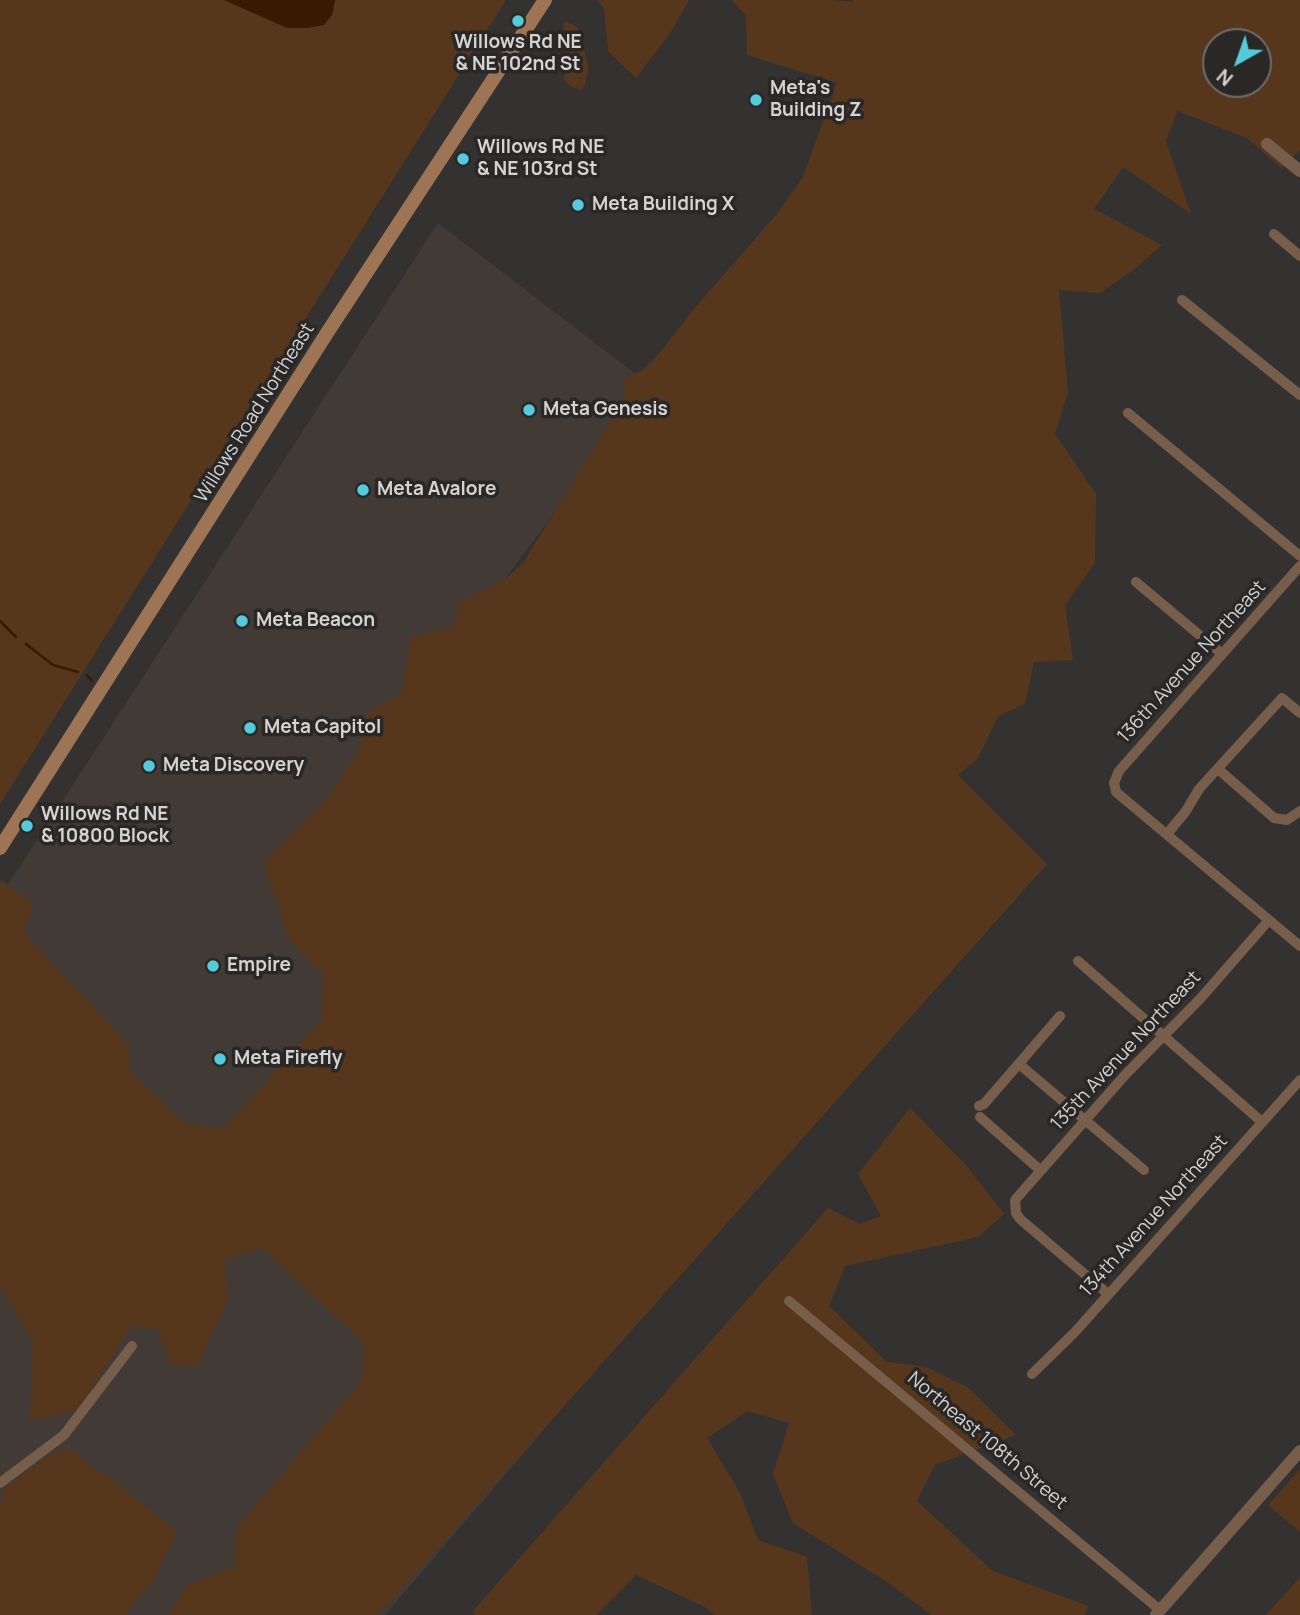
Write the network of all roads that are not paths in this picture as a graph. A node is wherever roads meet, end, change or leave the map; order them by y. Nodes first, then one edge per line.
1 (545, 0) edge
2 (1267, 144) dead end
3 (1300, 171) edge
4 (1274, 234) dead end
5 (1300, 256) edge
6 (1182, 300) dead end
7 (1300, 395) edge
8 (1128, 413) dead end
9 (1300, 556) edge
10 (1300, 566) edge
11 (1136, 582) dead end
12 (1222, 654) junction
13 (1300, 713) edge
14 (1218, 769) junction
15 (1300, 811) edge
16 (1167, 834) junction
17 (0, 848) edge
18 (1269, 920) junction
19 (1300, 946) edge
20 (1078, 961) dead end
21 (1060, 1016) dead end
22 (1162, 1035) junction
23 (1019, 1064) junction
24 (1300, 1080) edge
25 (1085, 1119) junction
26 (1262, 1122) junction
27 (1040, 1170) junction
28 (1144, 1170) dead end
29 (1108, 1294) junction
30 (789, 1301) dead end
31 (132, 1346) dead end
32 (1032, 1374) dead end
33 (1300, 1451) edge
34 (0, 1483) edge
35 (1158, 1612) edge

1 - 17 main road, Willows Road Northeast
2 - 3 street
4 - 5 street
6 - 7 street
8 - 9 street
10 - 12 street, 136th Avenue Northeast
11 - 12 street
12 - 16 street, 136th Avenue Northeast
13 - 14 street
14 - 15 street
14 - 16 street
16 - 18 street
18 - 19 street
18 - 22 street, 135th Avenue Northeast
20 - 22 street
21 - 23 street
22 - 25 street, 135th Avenue Northeast
22 - 26 street
23 - 25 street
23 - 27 street
24 - 26 street, 134th Avenue Northeast
25 - 27 street, 135th Avenue Northeast
25 - 28 street
26 - 29 street, 134th Avenue Northeast
27 - 29 street, 135th Avenue Northeast
29 - 32 street, 134th Avenue Northeast
30 - 35 street, Northeast 108th Street
31 - 34 street
33 - 35 street

